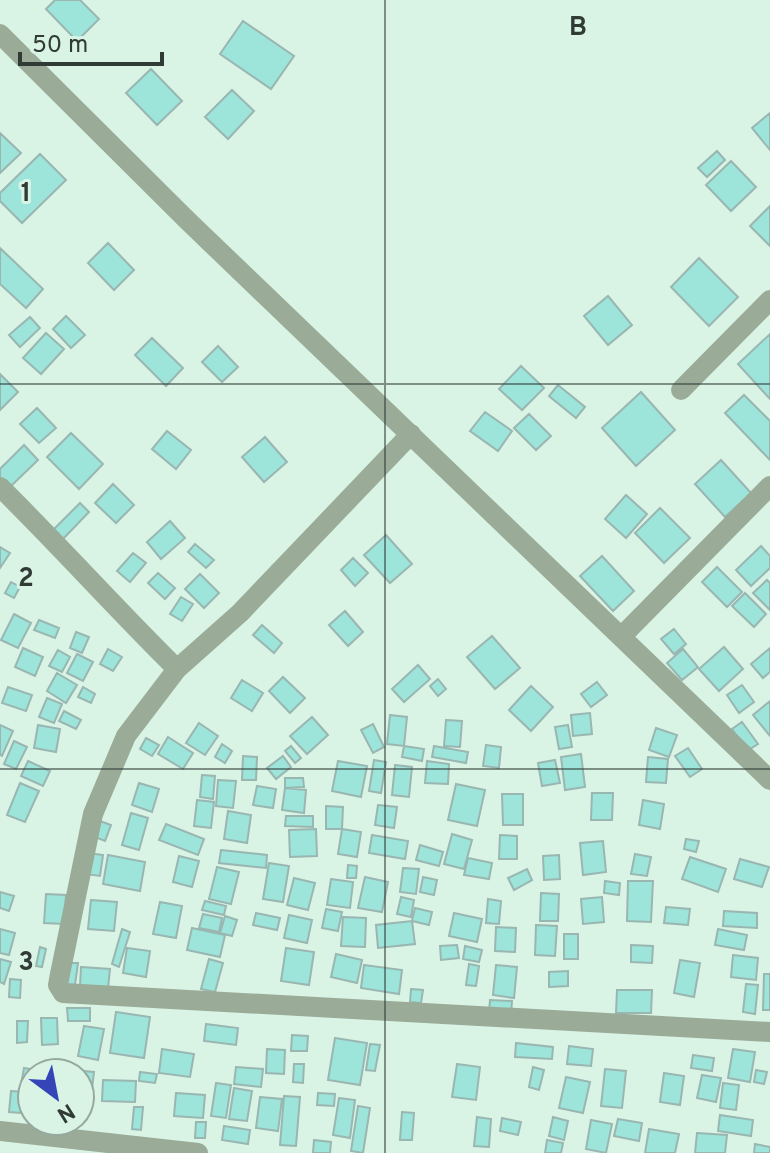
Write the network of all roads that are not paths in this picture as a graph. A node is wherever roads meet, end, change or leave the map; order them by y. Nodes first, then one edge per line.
1 (0, 34) edge
2 (770, 300) edge
3 (681, 390) dead end
4 (411, 434) junction
5 (770, 486) edge
6 (0, 487) edge
7 (621, 637) junction
8 (177, 669) junction
9 (770, 780) edge
10 (770, 1032) edge
11 (0, 1131) edge
12 (198, 1153) edge

1 - 4 street
2 - 3 street
4 - 7 street
4 - 8 street
5 - 7 street
6 - 8 street
7 - 9 street
8 - 10 street
11 - 12 street

